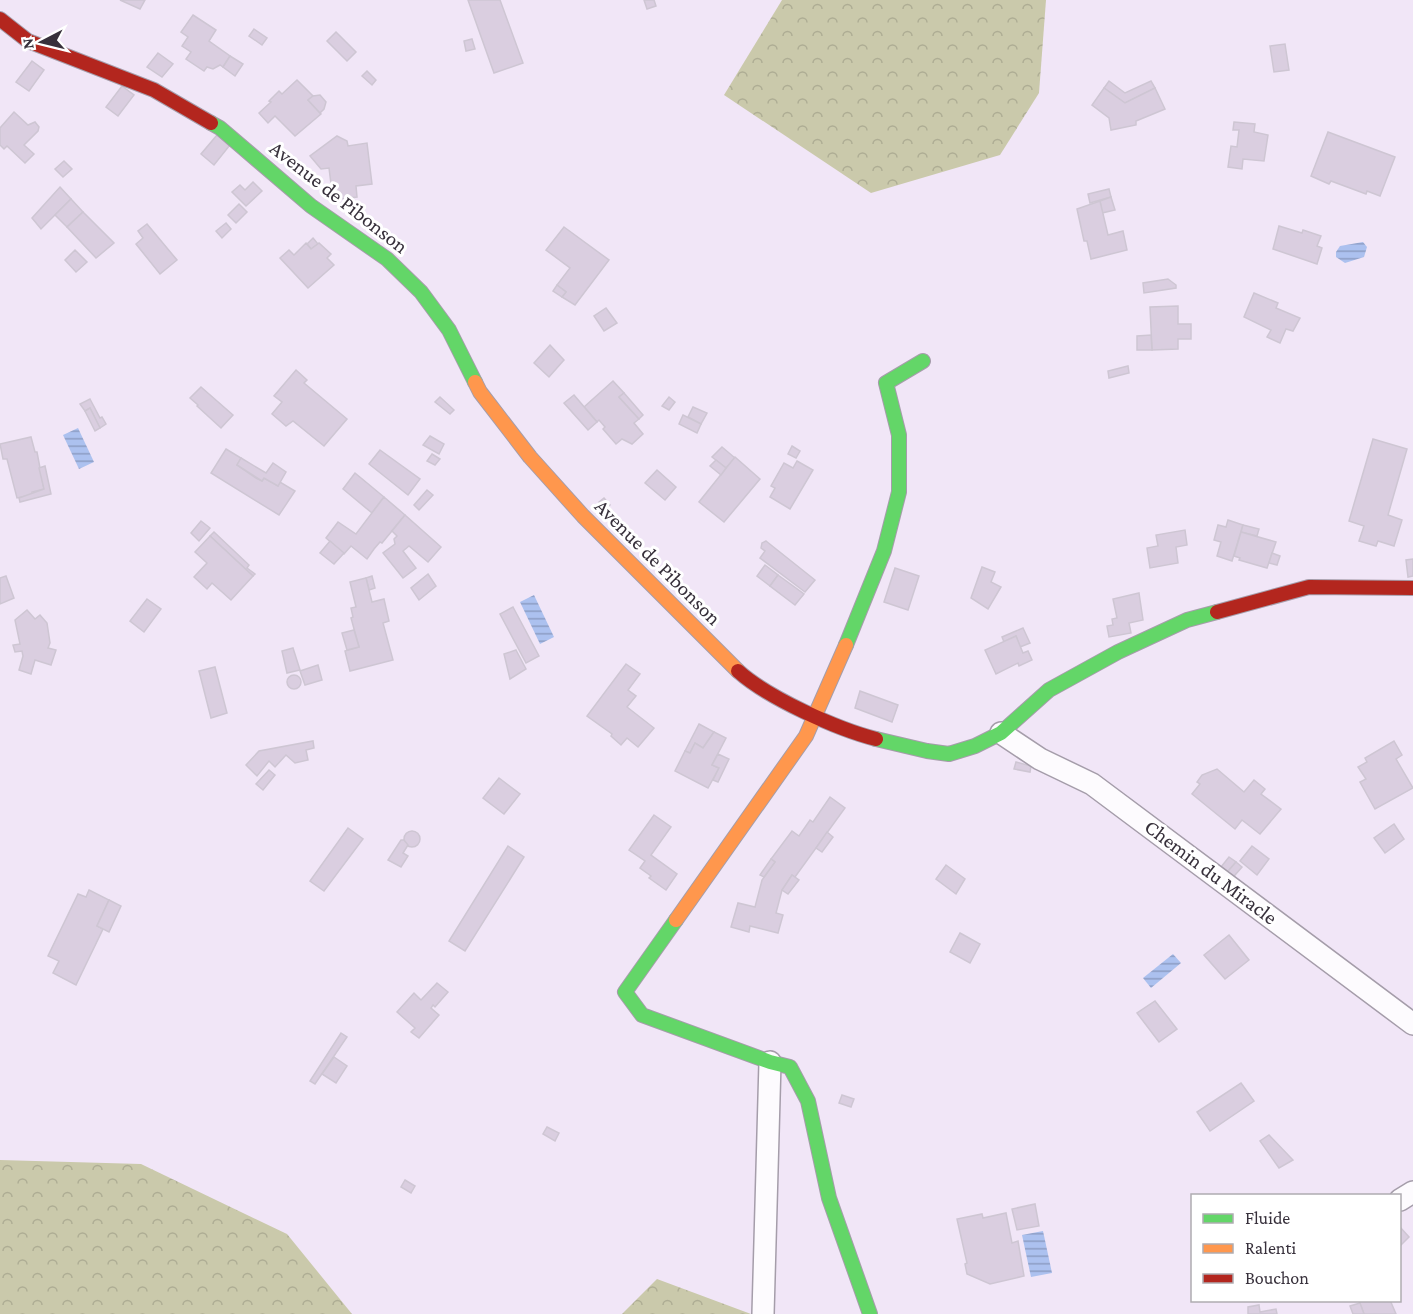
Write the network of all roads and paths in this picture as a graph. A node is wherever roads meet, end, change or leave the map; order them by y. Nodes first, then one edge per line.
1 (0, 19) edge
2 (922, 361) dead end
3 (1413, 588) edge
4 (817, 716) junction
5 (1001, 733) junction
6 (1413, 1024) edge
7 (770, 1062) junction
8 (762, 1314) edge
9 (870, 1314) edge

1 - 4 street, Avenue de Pibonson
2 - 4 street
3 - 5 street, Avenue de Pibonson
4 - 5 street, Avenue de Pibonson
4 - 7 street
5 - 6 street, Chemin du Miracle
7 - 8 street
7 - 9 street

